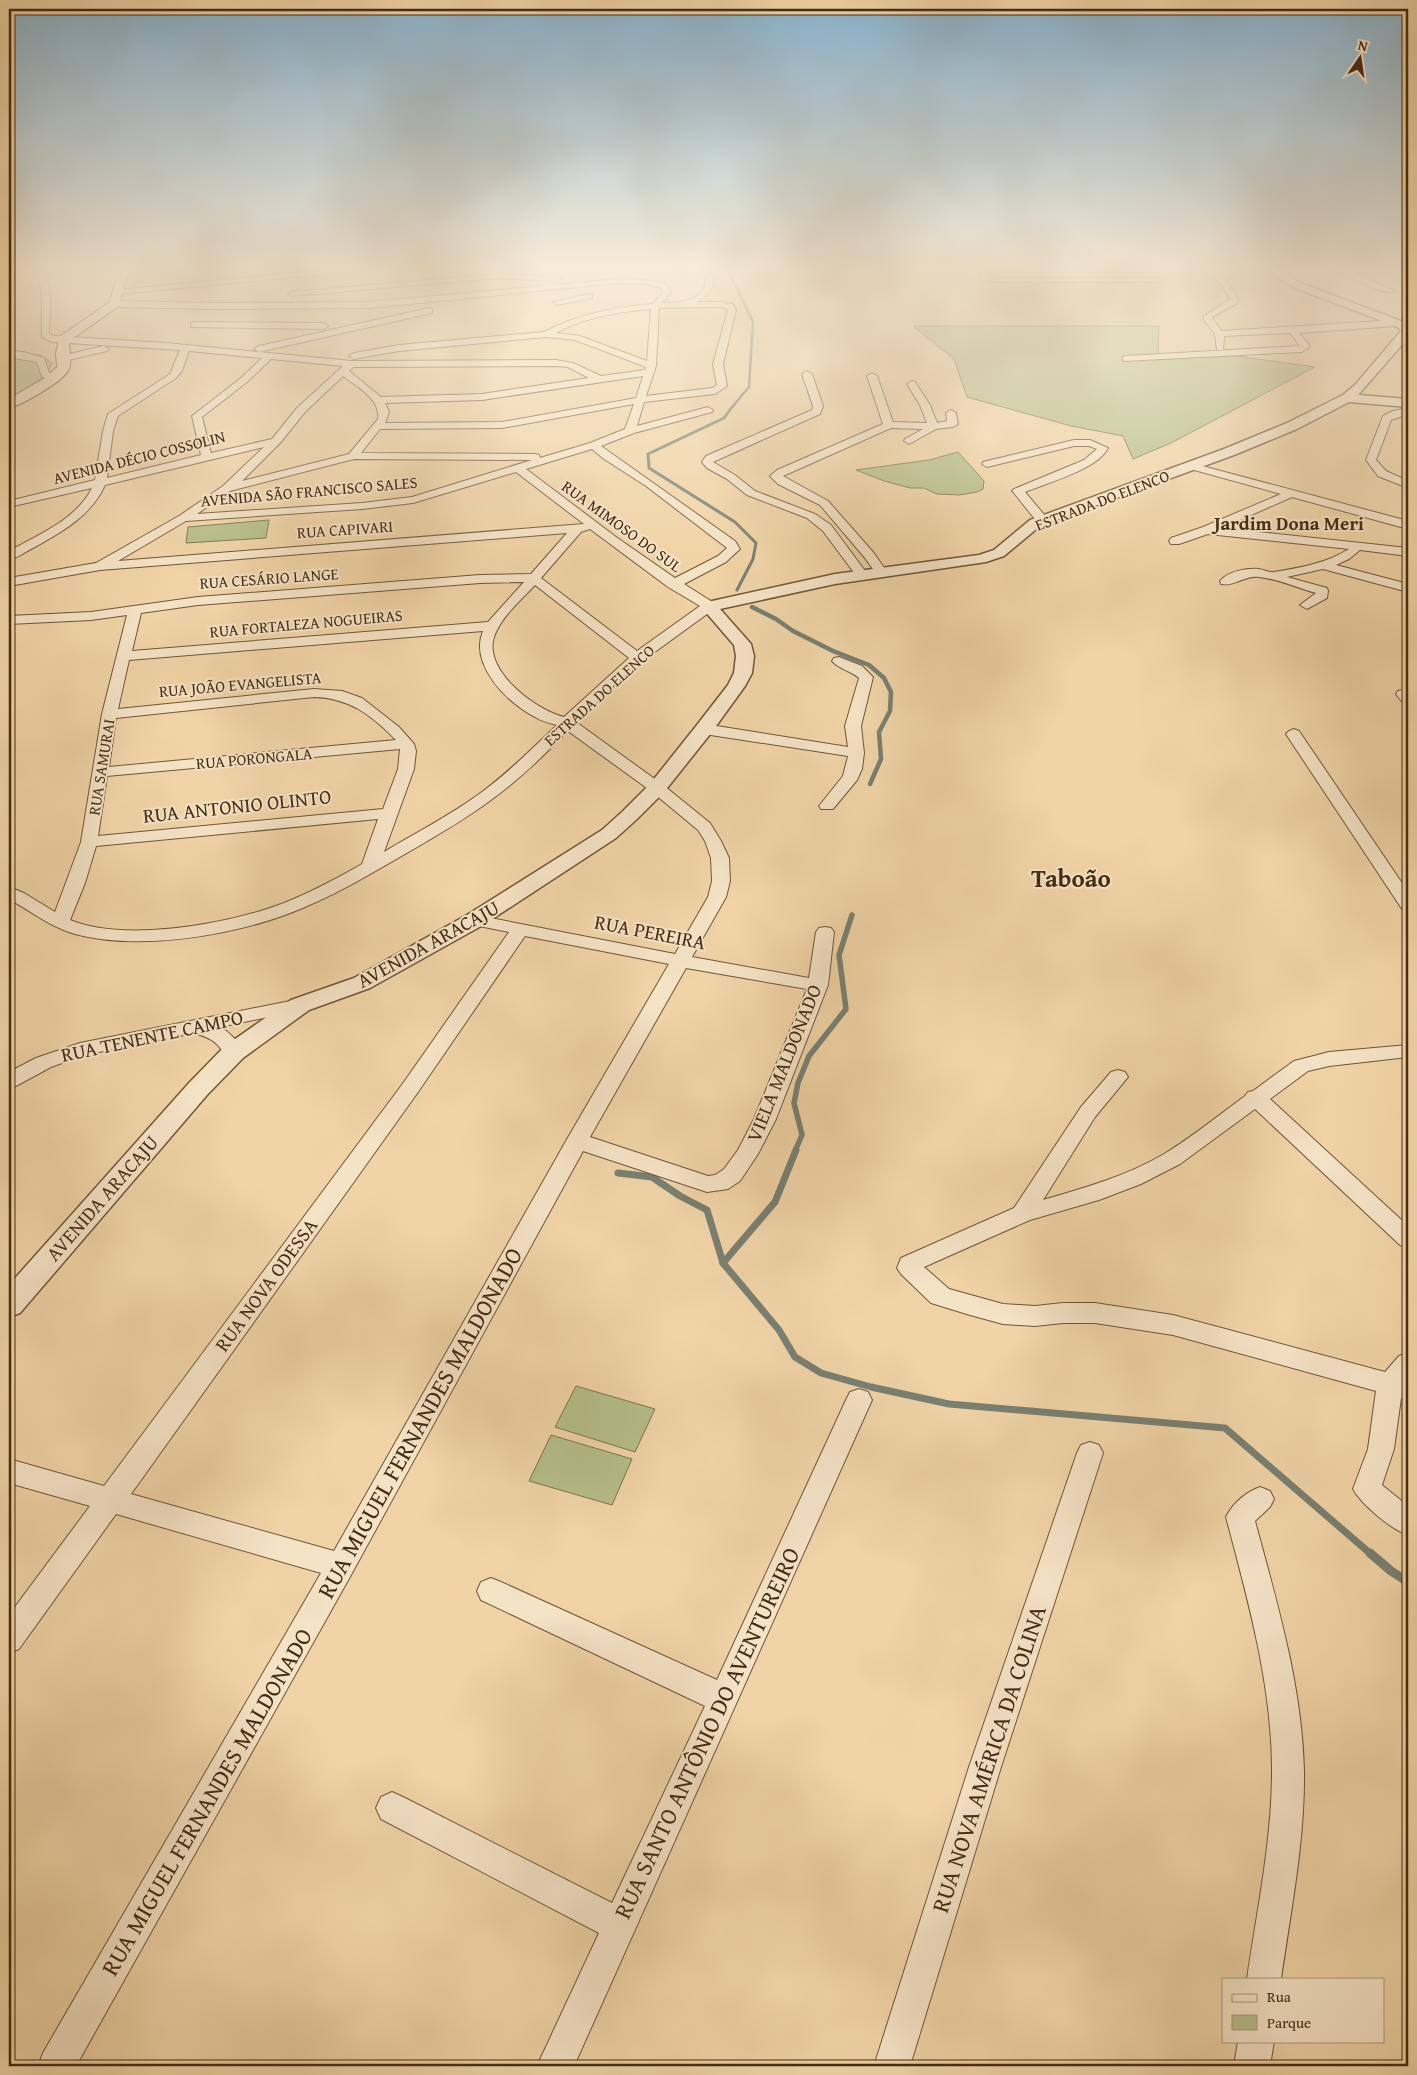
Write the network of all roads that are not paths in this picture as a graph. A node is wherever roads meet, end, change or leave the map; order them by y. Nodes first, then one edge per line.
1 (42, 365) edge
2 (64, 365) edge
3 (179, 365) edge
4 (260, 365) edge
5 (338, 365) edge
6 (479, 365) edge
7 (569, 365) edge
8 (640, 365) edge
9 (650, 365) edge
10 (718, 365) edge
11 (1379, 365) edge
12 (347, 368) junction
13 (650, 369) junction
14 (807, 374) dead end
15 (56, 376) junction
16 (872, 376) dead end
17 (599, 379) junction
18 (912, 384) dead end
19 (1346, 398) junction
20 (379, 400) junction
21 (640, 400) junction
22 (1408, 403) edge
23 (9, 404) edge
24 (708, 410) dead end
25 (1408, 411) edge
26 (951, 413) dead end
27 (889, 425) junction
28 (377, 426) junction
29 (933, 426) junction
30 (630, 431) junction
31 (276, 441) junction
32 (909, 441) dead end
33 (594, 445) junction
34 (353, 456) junction
35 (207, 457) junction
36 (551, 458) junction
37 (987, 464) dead end
38 (1191, 466) junction
39 (518, 468) junction
40 (100, 484) junction
41 (1408, 485) edge
42 (227, 488) junction
43 (1290, 494) junction
44 (9, 504) edge
45 (183, 518) junction
46 (1042, 520) junction
47 (1408, 525) edge
48 (593, 527) junction
49 (578, 528) junction
50 (1207, 530) junction
51 (1175, 542) dead end
52 (1357, 546) junction
53 (1408, 552) edge
54 (9, 556) edge
55 (1322, 565) junction
56 (100, 566) junction
57 (881, 572) junction
58 (862, 574) junction
59 (1273, 576) junction
60 (533, 578) junction
61 (1226, 581) dead end
62 (9, 582) edge
63 (673, 584) junction
64 (1408, 588) edge
65 (1307, 605) dead end
66 (709, 606) junction
67 (135, 610) junction
68 (9, 620) edge
69 (492, 626) junction
70 (123, 656) junction
71 (638, 658) junction
72 (839, 661) dead end
73 (110, 714) junction
74 (567, 723) junction
75 (704, 730) junction
76 (1294, 734) dead end
77 (406, 744) junction
78 (856, 753) junction
79 (102, 772) junction
80 (657, 788) junction
81 (827, 806) dead end
82 (389, 813) junction
83 (89, 842) junction
84 (370, 867) junction
85 (9, 892) edge
86 (1408, 905) edge
87 (475, 920) junction
88 (60, 922) junction
89 (520, 930) junction
90 (826, 932) dead end
91 (680, 961) junction
92 (818, 986) junction
93 (300, 1005) junction
94 (195, 1026) junction
95 (1408, 1051) edge
96 (234, 1052) junction
97 (1118, 1077) dead end
98 (9, 1081) edge
99 (1255, 1098) junction
100 (578, 1141) junction
101 (1022, 1214) junction
102 (1408, 1239) edge
103 (9, 1305) edge
104 (1408, 1363) edge
105 (1399, 1387) edge
106 (859, 1400) dead end
107 (1090, 1453) dead end
108 (9, 1472) edge
109 (109, 1500) junction
110 (1260, 1500) dead end
111 (1408, 1523) edge
112 (341, 1566) junction
113 (491, 1591) dead end
114 (9, 1639) edge
115 (724, 1699) junction
116 (392, 1808) dead end
117 (619, 1925) junction
118 (1264, 1978) edge
119 (1256, 2042) edge
120 (56, 2066) edge
121 (555, 2066) edge
122 (892, 2066) edge
123 (1252, 2066) edge

1 - 15 street
2 - 15 main road
3 - 40 street
4 - 35 street
5 - 12 street
6 - 12 street
7 - 17 street
8 - 13 street
9 - 13 street
10 - 21 street
11 - 19 street, ESTRADA DO ELENCO
12 - 20 street
12 - 31 street
13 - 17 street
13 - 21 street
14 - 58 street
15 - 23 main road
16 - 27 street
17 - 20 street
18 - 29 street
19 - 22 street
19 - 38 street, ESTRADA DO ELENCO
20 - 28 street
21 - 28 street
21 - 30 street
24 - 30 street, AVENIDA SÃO FRANCISCO SALES
25 - 41 street
26 - 29 street
27 - 29 street
27 - 57 street
28 - 34 street
29 - 32 street
30 - 33 street, AVENIDA SÃO FRANCISCO SALES
31 - 35 street, AVENIDA DÉCIO COSSOLIN
31 - 42 street
33 - 36 street, AVENIDA SÃO FRANCISCO SALES
33 - 63 street
34 - 36 street
34 - 42 street
35 - 40 street, AVENIDA DÉCIO COSSOLIN
36 - 39 street, AVENIDA SÃO FRANCISCO SALES
37 - 46 street
38 - 43 street
38 - 46 street, ESTRADA DO ELENCO
39 - 45 street, AVENIDA SÃO FRANCISCO SALES
39 - 48 street, RUA MIMOSO DO SUL
40 - 44 street, AVENIDA DÉCIO COSSOLIN
40 - 54 street
42 - 45 street
43 - 47 street
43 - 50 street
45 - 56 street
46 - 57 street, ESTRADA DO ELENCO
48 - 49 street, RUA CAPIVARI
48 - 63 street, RUA MIMOSO DO SUL
49 - 56 street, RUA CAPIVARI
49 - 60 street
50 - 51 street
50 - 52 street
52 - 53 street
52 - 55 street
55 - 59 street
55 - 64 street
56 - 62 street
57 - 58 street, ESTRADA DO ELENCO
58 - 66 street, ESTRADA DO ELENCO
59 - 61 street
59 - 65 street
60 - 67 street, RUA CESÁRIO LANGE
60 - 69 street
60 - 71 street
63 - 66 street, RUA MIMOSO DO SUL
66 - 71 street, ESTRADA DO ELENCO
66 - 75 street, AVENIDA ARACAJU
67 - 68 street, RUA CESÁRIO LANGE
67 - 70 street, RUA SAMURAI
69 - 70 street, RUA FORTALEZA NOGUEIRAS
69 - 74 street, RUA MIGUEL FERNANDES MALDONADO
70 - 73 street, RUA SAMURAI
71 - 74 street, ESTRADA DO ELENCO
72 - 78 street
73 - 77 street, RUA JOÃO EVANGELISTA
73 - 79 street, RUA SAMURAI
74 - 80 street, RUA MIGUEL FERNANDES MALDONADO
74 - 84 street, ESTRADA DO ELENCO
75 - 78 street
75 - 80 street, AVENIDA ARACAJU
76 - 86 street
77 - 79 street, RUA PORONGALA
77 - 82 street
78 - 81 street
79 - 83 street, RUA SAMURAI
80 - 87 street, AVENIDA ARACAJU
80 - 91 street, RUA MIGUEL FERNANDES MALDONADO
82 - 83 street, RUA ANTONIO OLINTO
82 - 84 street
83 - 88 street, RUA SAMURAI
84 - 88 street, ESTRADA DO ELENCO
85 - 88 street, ESTRADA DO ELENCO
87 - 89 street, RUA PEREIRA
87 - 93 street, AVENIDA ARACAJU
89 - 91 street, RUA PEREIRA
89 - 109 street, RUA NOVA ODESSA
90 - 92 street, VIELA MALDONADO
91 - 92 street, RUA PEREIRA
91 - 100 street, RUA MIGUEL FERNANDES MALDONADO
92 - 100 street, VIELA MALDONADO
93 - 94 street, RUA TENENTE CAMPO
93 - 96 street, AVENIDA ARACAJU
94 - 96 street
94 - 98 street, RUA TENENTE CAMPO
95 - 99 street
96 - 103 street, AVENIDA ARACAJU
97 - 101 street
99 - 101 street
99 - 102 street
100 - 112 street, RUA MIGUEL FERNANDES MALDONADO
101 - 105 street
104 - 105 street
105 - 111 street
106 - 115 street, RUA SANTO ANTÔNIO DO AVENTUREIRO
107 - 122 street, RUA NOVA AMÉRICA DA COLINA
108 - 109 street
109 - 112 street
109 - 114 street, RUA NOVA ODESSA
110 - 118 street
112 - 120 street, RUA MIGUEL FERNANDES MALDONADO
113 - 115 street
115 - 117 street, RUA SANTO ANTÔNIO DO AVENTUREIRO
116 - 117 street
117 - 121 street, RUA SANTO ANTÔNIO DO AVENTUREIRO
119 - 123 street

